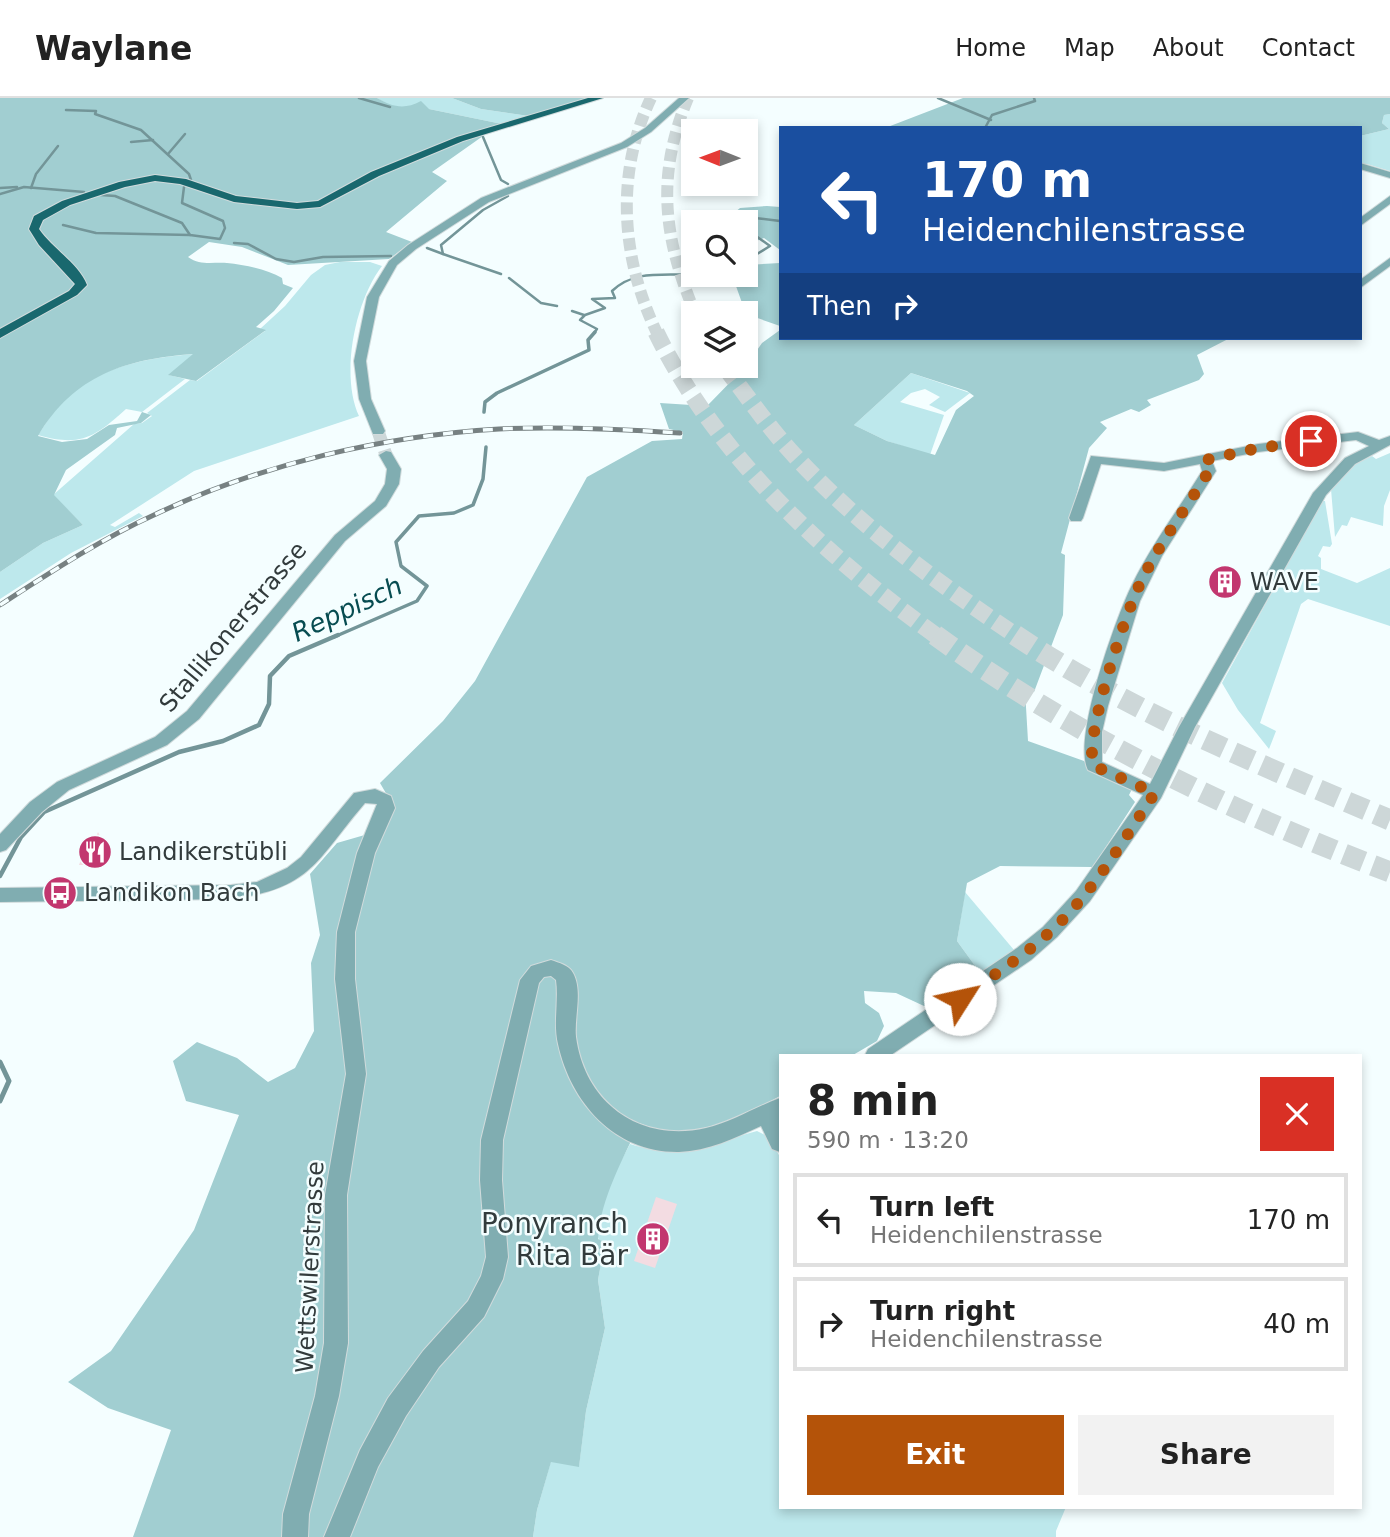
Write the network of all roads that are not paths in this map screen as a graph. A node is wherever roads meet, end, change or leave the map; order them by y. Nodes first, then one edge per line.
1 (598, 98) edge
2 (684, 98) edge
3 (1362, 167) edge
4 (1390, 175) edge
5 (1390, 199) edge
6 (1362, 221) edge
7 (1390, 261) edge
8 (1362, 283) edge
9 (0, 334) edge
10 (378, 431) tunnel mouth
11 (1384, 442) edge
12 (386, 455) tunnel mouth
13 (1205, 460) junction
14 (1076, 519) dead end
15 (1155, 793) junction
16 (0, 845) edge
17 (0, 895) edge
18 (877, 1054) edge
19 (773, 1111) edge
20 (779, 1138) edge
21 (295, 1537) edge
22 (337, 1537) edge

1 - 9 main road
2 - 10 street
3 - 4 street
5 - 6 street
7 - 8 street
11 - 13 street
11 - 15 street
12 - 16 street, Stallikonerstrasse
13 - 14 street
13 - 15 street
15 - 18 street
17 - 21 street, Wettswilerstrasse
19 - 20 street
19 - 22 street

